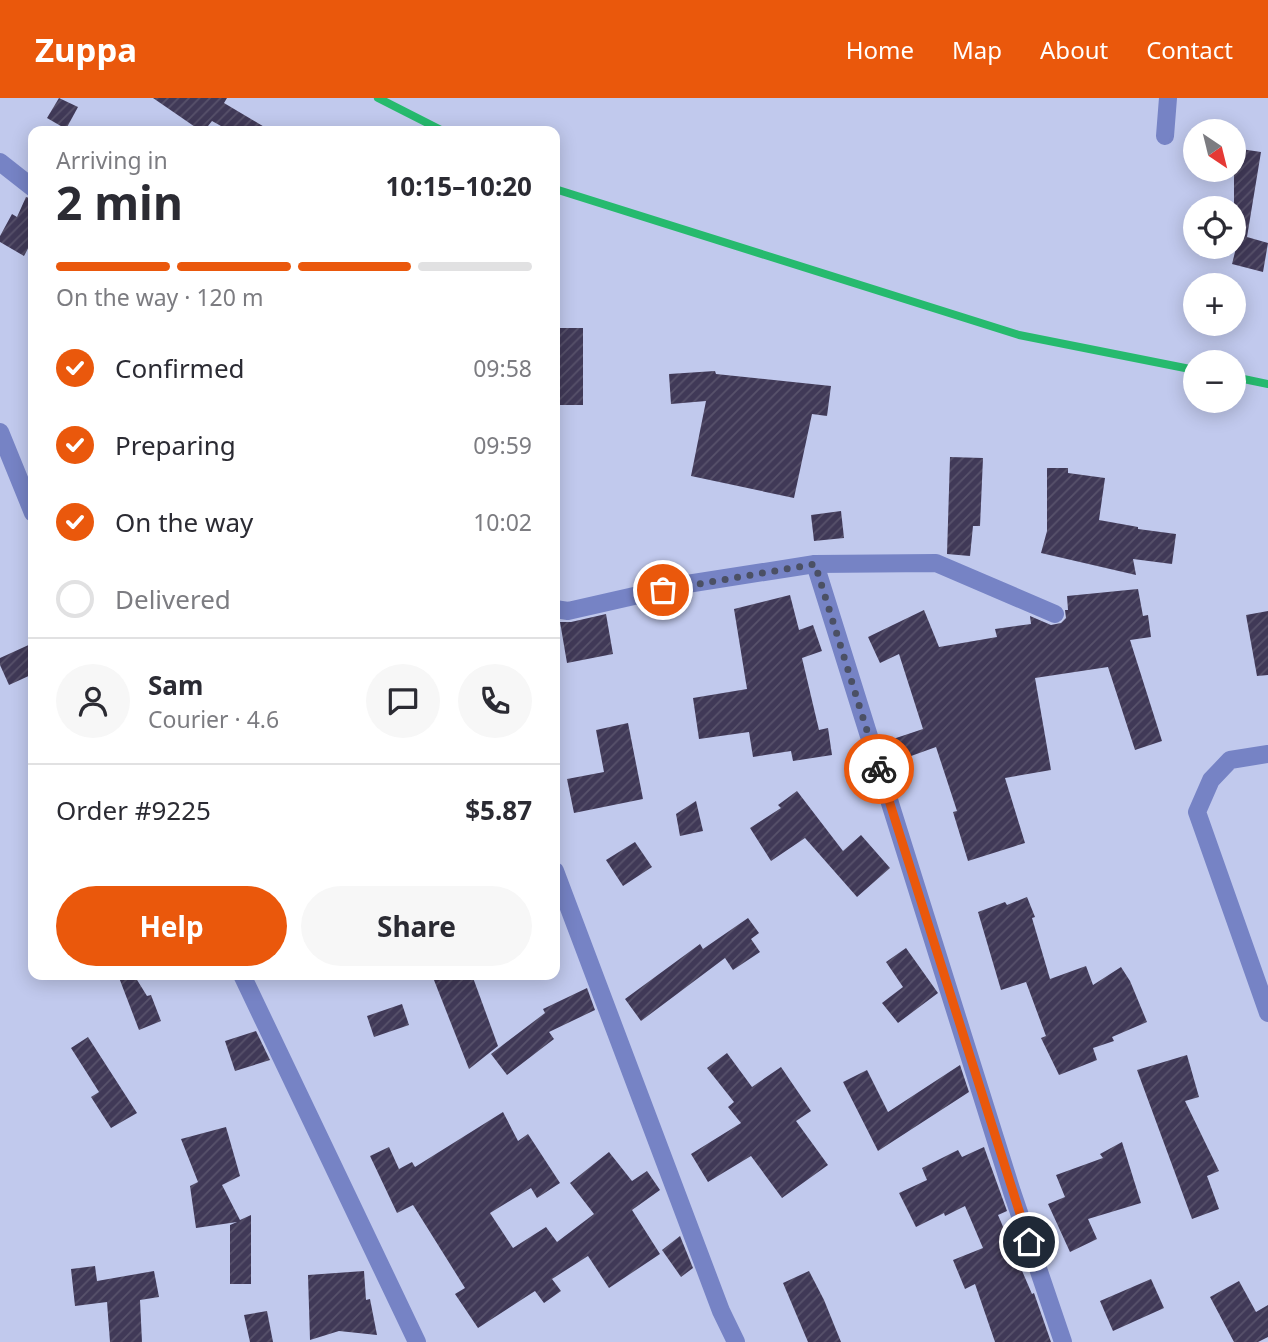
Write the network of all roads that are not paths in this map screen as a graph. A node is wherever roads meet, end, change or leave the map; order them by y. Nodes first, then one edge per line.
1 (1168, 98) edge
2 (1165, 136) dead end
3 (0, 162) edge
4 (28, 184) edge
5 (0, 432) edge
6 (28, 501) edge
7 (815, 564) junction
8 (560, 610) edge
9 (1055, 614) dead end
10 (1268, 754) edge
11 (560, 884) edge
12 (244, 980) edge
13 (1268, 1013) edge
14 (416, 1342) edge
15 (736, 1342) edge
16 (1063, 1342) edge

1 - 2 street
3 - 4 street
5 - 6 street
7 - 8 street
7 - 9 street
7 - 16 street
10 - 13 street
11 - 15 street
12 - 14 street

